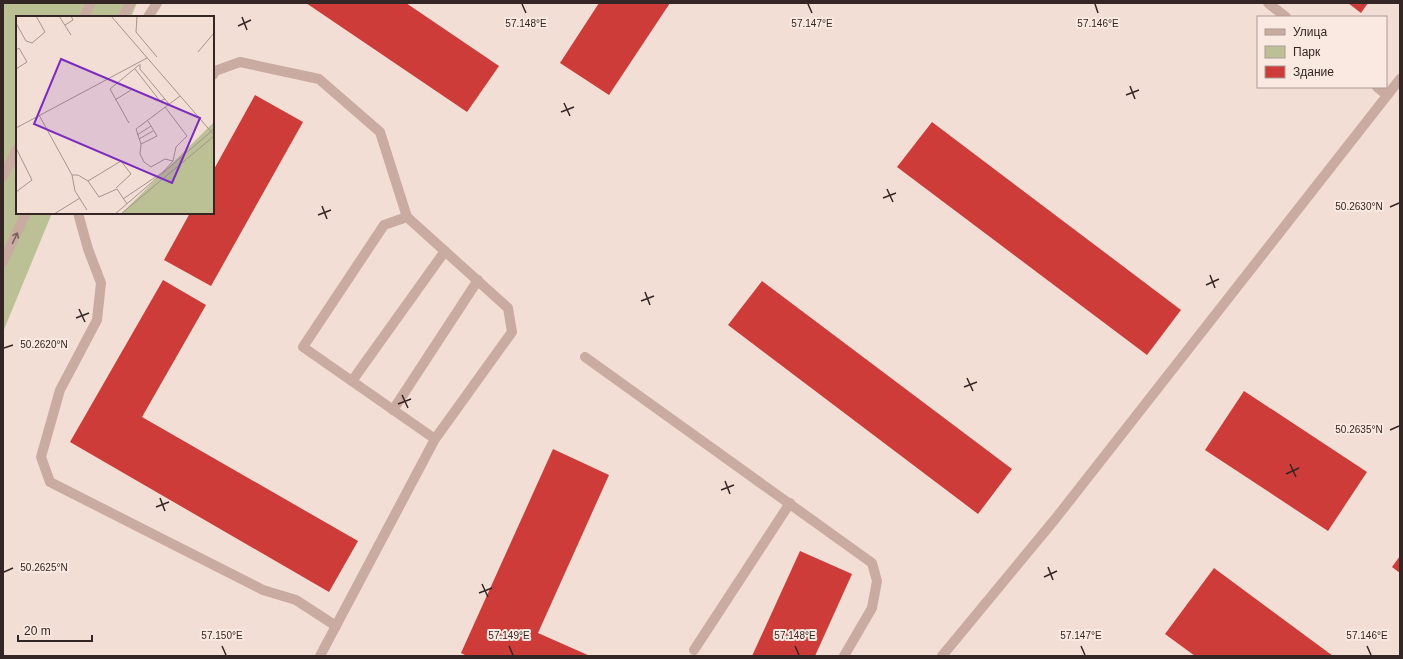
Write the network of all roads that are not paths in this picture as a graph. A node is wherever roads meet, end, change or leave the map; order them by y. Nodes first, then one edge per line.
1 (91, 3) edge
2 (130, 3) edge
3 (157, 3) edge
4 (1268, 3) edge
5 (84, 16) edge
6 (124, 16) edge
7 (149, 16) edge
8 (1285, 16) edge
9 (214, 73) edge
10 (1400, 79) edge
11 (1378, 88) edge
12 (1387, 95) junction
13 (16, 151) edge
14 (3, 177) edge
15 (26, 214) edge
16 (78, 214) edge
17 (407, 217) junction
18 (445, 251) junction
19 (3, 262) edge
20 (478, 280) junction
21 (585, 357) dead end
22 (352, 381) junction
23 (393, 410) junction
24 (435, 439) junction
25 (790, 503) junction
26 (336, 626) junction
27 (694, 650) dead end
28 (320, 656) edge
29 (844, 656) edge
30 (942, 656) edge

1 - 5 street
2 - 6 street
3 - 7 street
4 - 8 street
9 - 17 street
10 - 12 street
11 - 12 street
12 - 30 street
13 - 14 street
19 -> 15 street
16 - 26 street
17 - 18 street
17 - 22 street
18 - 20 street
18 - 22 street
20 - 23 street
20 - 24 street
21 - 25 street
22 - 23 street
23 - 24 street
24 - 26 street
25 - 27 street
25 - 29 street
26 - 28 street

